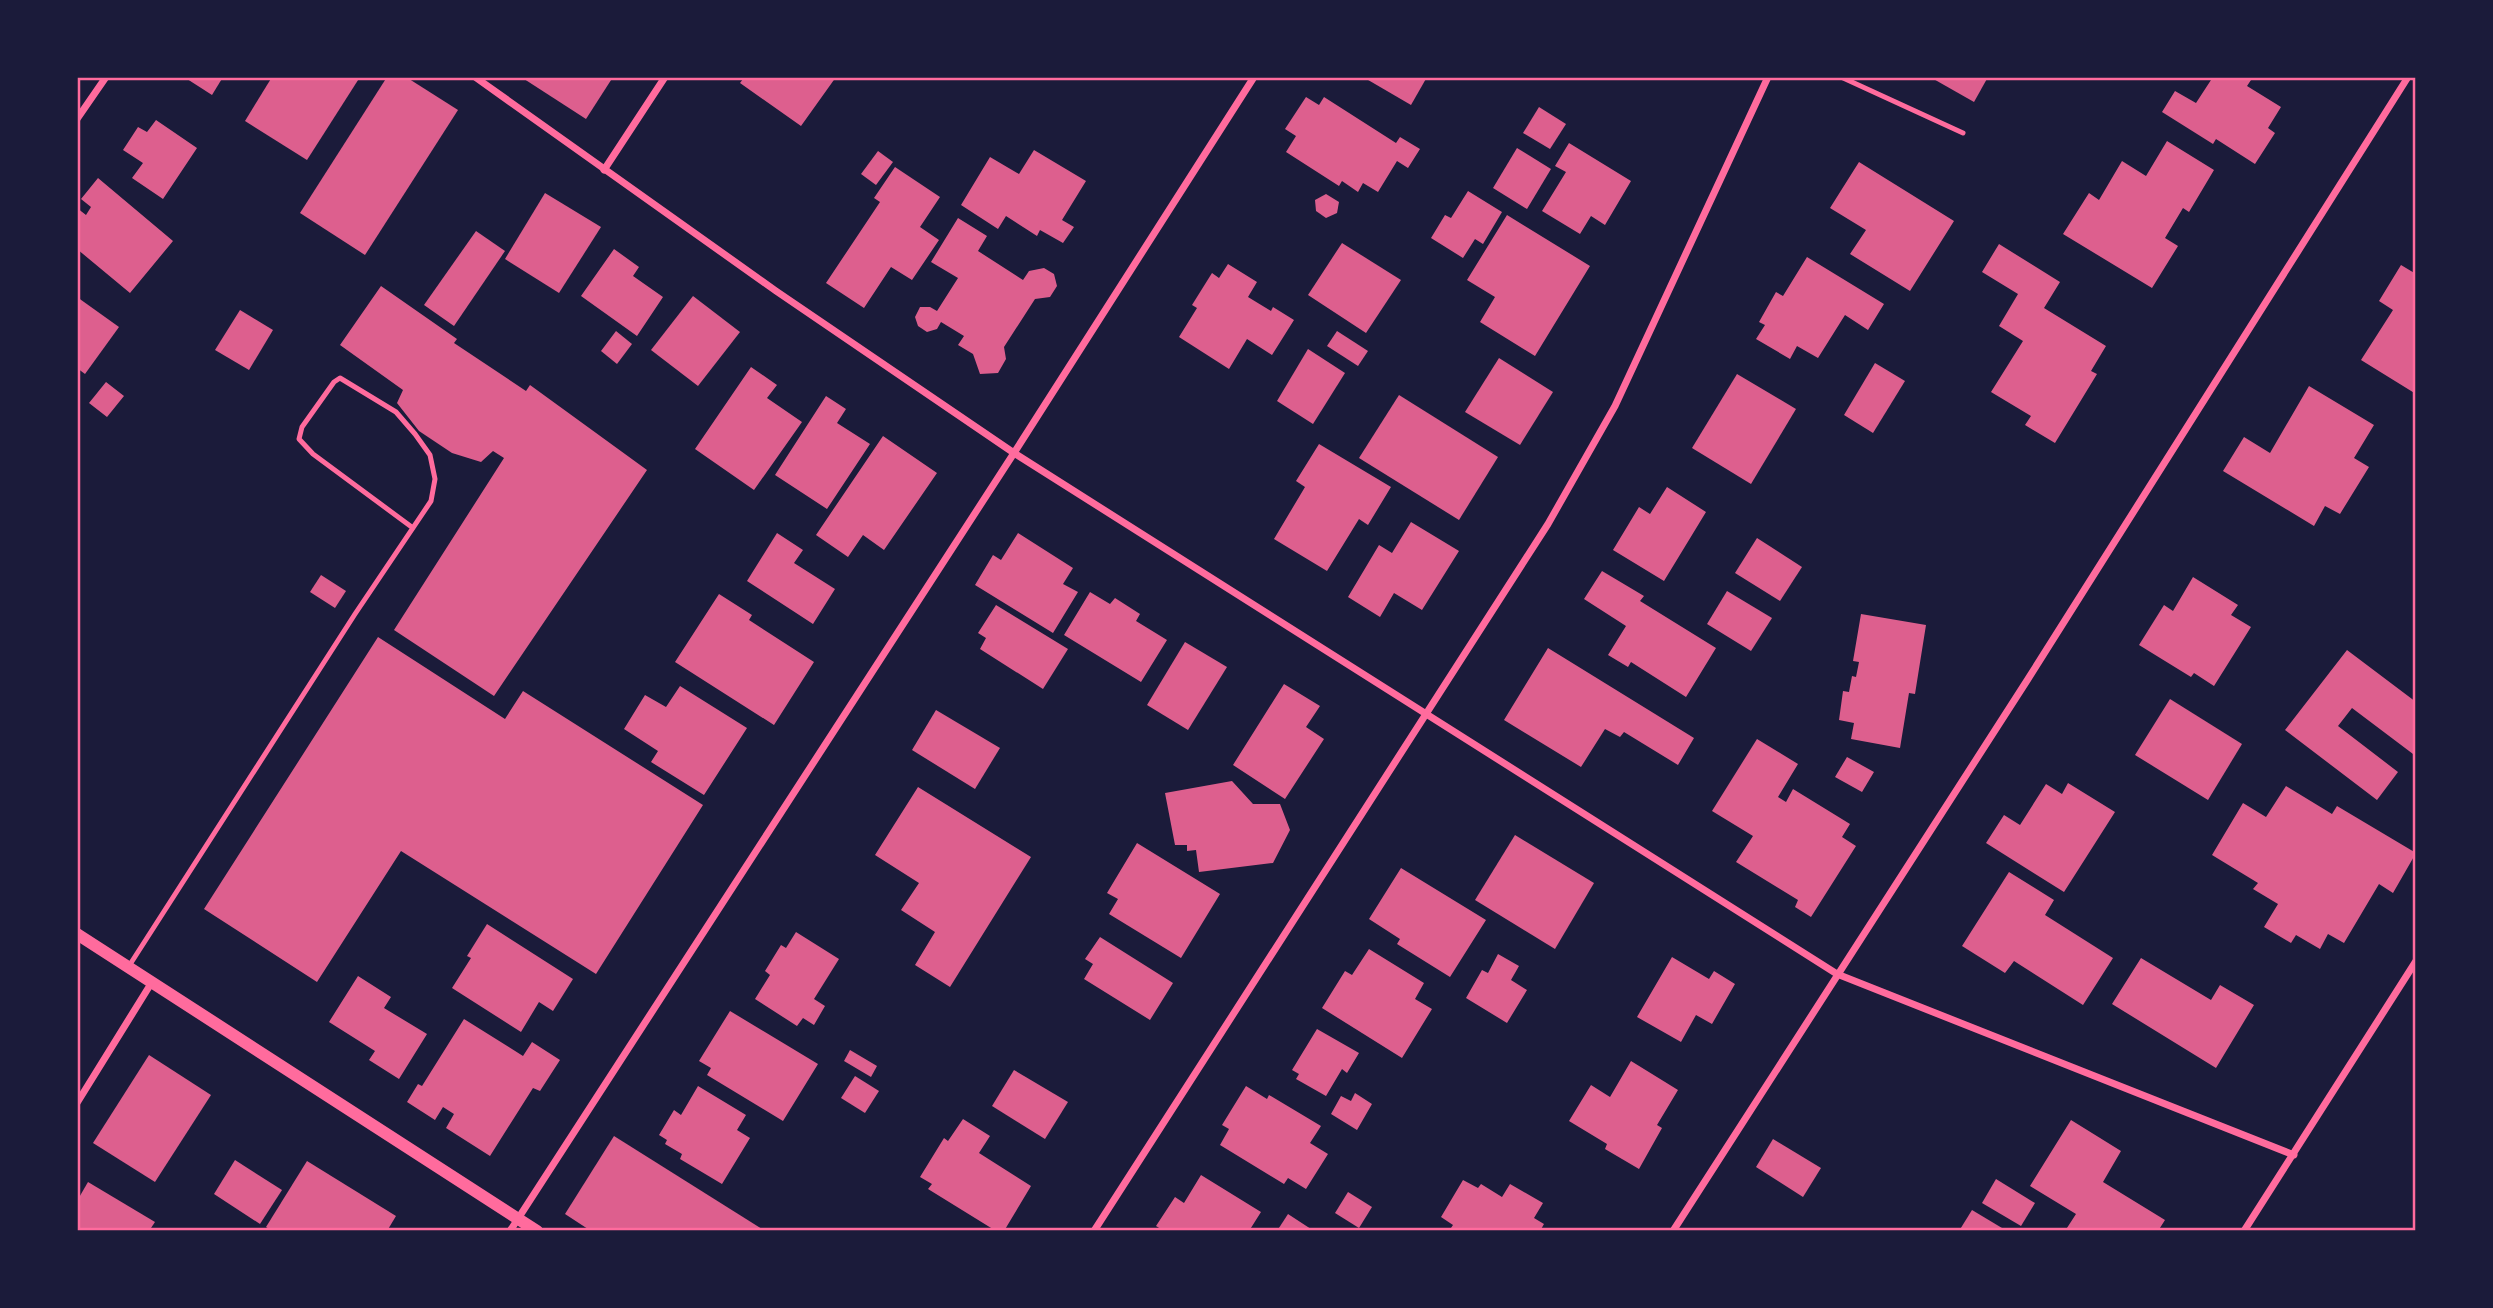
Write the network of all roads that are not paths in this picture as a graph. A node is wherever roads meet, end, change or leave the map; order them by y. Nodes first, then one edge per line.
1 (106, 77) edge
2 (475, 77) edge
3 (665, 77) edge
4 (1254, 77) edge
5 (1768, 77) edge
6 (1841, 77) edge
7 (2408, 77) edge
8 (77, 119) edge
9 (1963, 133) dead end
10 (604, 170) junction
11 (1014, 453) junction
12 (413, 528) junction
13 (1426, 715) junction
14 (77, 934) edge
15 (2416, 961) edge
16 (129, 967) junction
17 (1837, 974) junction
18 (152, 982) junction
19 (77, 1103) edge
20 (2294, 1155) junction
21 (517, 1219) junction
22 (510, 1231) edge
23 (537, 1231) edge
24 (1094, 1231) edge
25 (1673, 1231) edge
26 (2244, 1231) edge

1 - 8 street
2 - 10 street
3 - 10 street
4 - 11 street
5 - 13 street
6 - 9 lane
7 - 17 street
10 - 11 street
11 - 13 street
11 - 21 street
12 - 12 lane
12 - 16 lane
13 - 17 street
13 - 24 street
14 - 16 street
15 - 20 street
16 - 18 street
17 - 20 street
17 - 25 street
18 - 19 street
18 - 21 street
20 - 26 street
21 - 22 street
21 - 23 street

